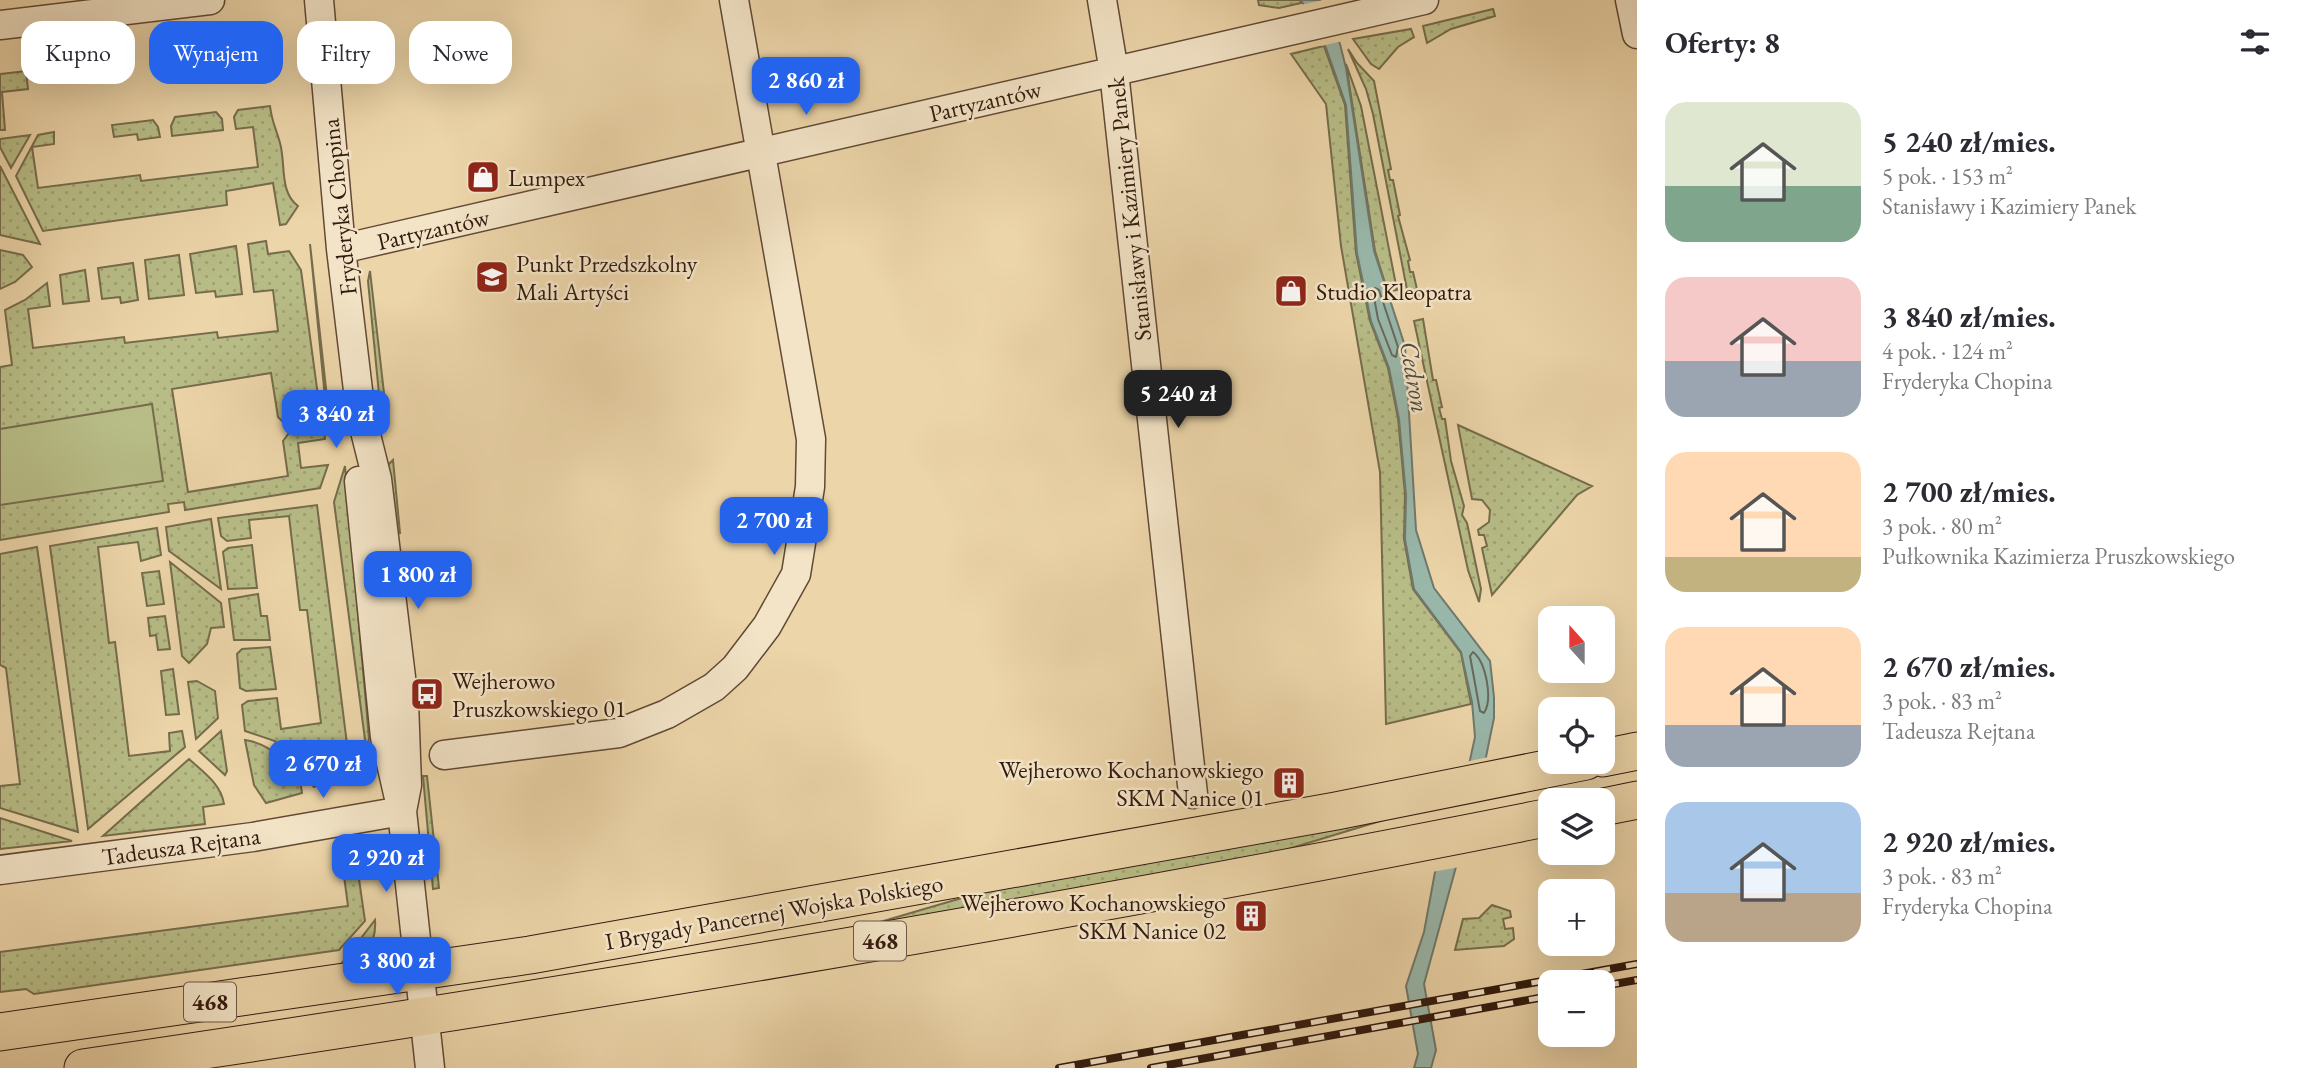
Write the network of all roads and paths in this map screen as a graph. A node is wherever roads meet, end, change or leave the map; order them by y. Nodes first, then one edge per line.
1 (210, 0) edge
2 (319, 0) edge
3 (734, 0) edge
4 (1102, 0) edge
5 (1424, 0) edge
6 (1630, 0) edge
7 (0, 25) edge
8 (1637, 34) edge
9 (1114, 72) junction
10 (762, 152) junction
11 (341, 249) junction
12 (1637, 751) edge
13 (443, 755) dead end
14 (1615, 756) edge
15 (1538, 771) edge
16 (1193, 794) dead end
17 (1637, 800) edge
18 (1615, 805) edge
19 (402, 811) junction
20 (1538, 819) edge
21 (0, 870) edge
22 (419, 971) junction
23 (424, 1017) junction
24 (0, 1032) edge
25 (83, 1068) edge
26 (430, 1068) edge

1 - 7 street
2 - 11 street, Fryderyka Chopina
3 - 10 street
4 - 9 street, Stanisławy i Kazimiery Panek
5 - 9 street, Partyzantów
6 - 8 street
9 - 10 street, Partyzantów
9 - 16 street, Stanisławy i Kazimiery Panek
10 - 11 street, Partyzantów
10 - 13 street
11 - 19 street, Fryderyka Chopina
12 - 14 main road
15 - 22 main road, I Brygady Pancernej Wojska Polskiego / 468
17 - 18 main road
19 - 21 street, Tadeusza Rejtana
19 - 22 street, Fryderyka Chopina
20 - 23 main road, I Brygady Pancernej Wojska Polskiego / 468
22 - 23 street, Fryderyka Chopina
22 - 24 main road, I Brygady Pancernej Wojska Polskiego / 468
23 - 25 main road, I Brygady Pancernej Wojska Polskiego / 468
23 - 26 street, Fryderyka Chopina

